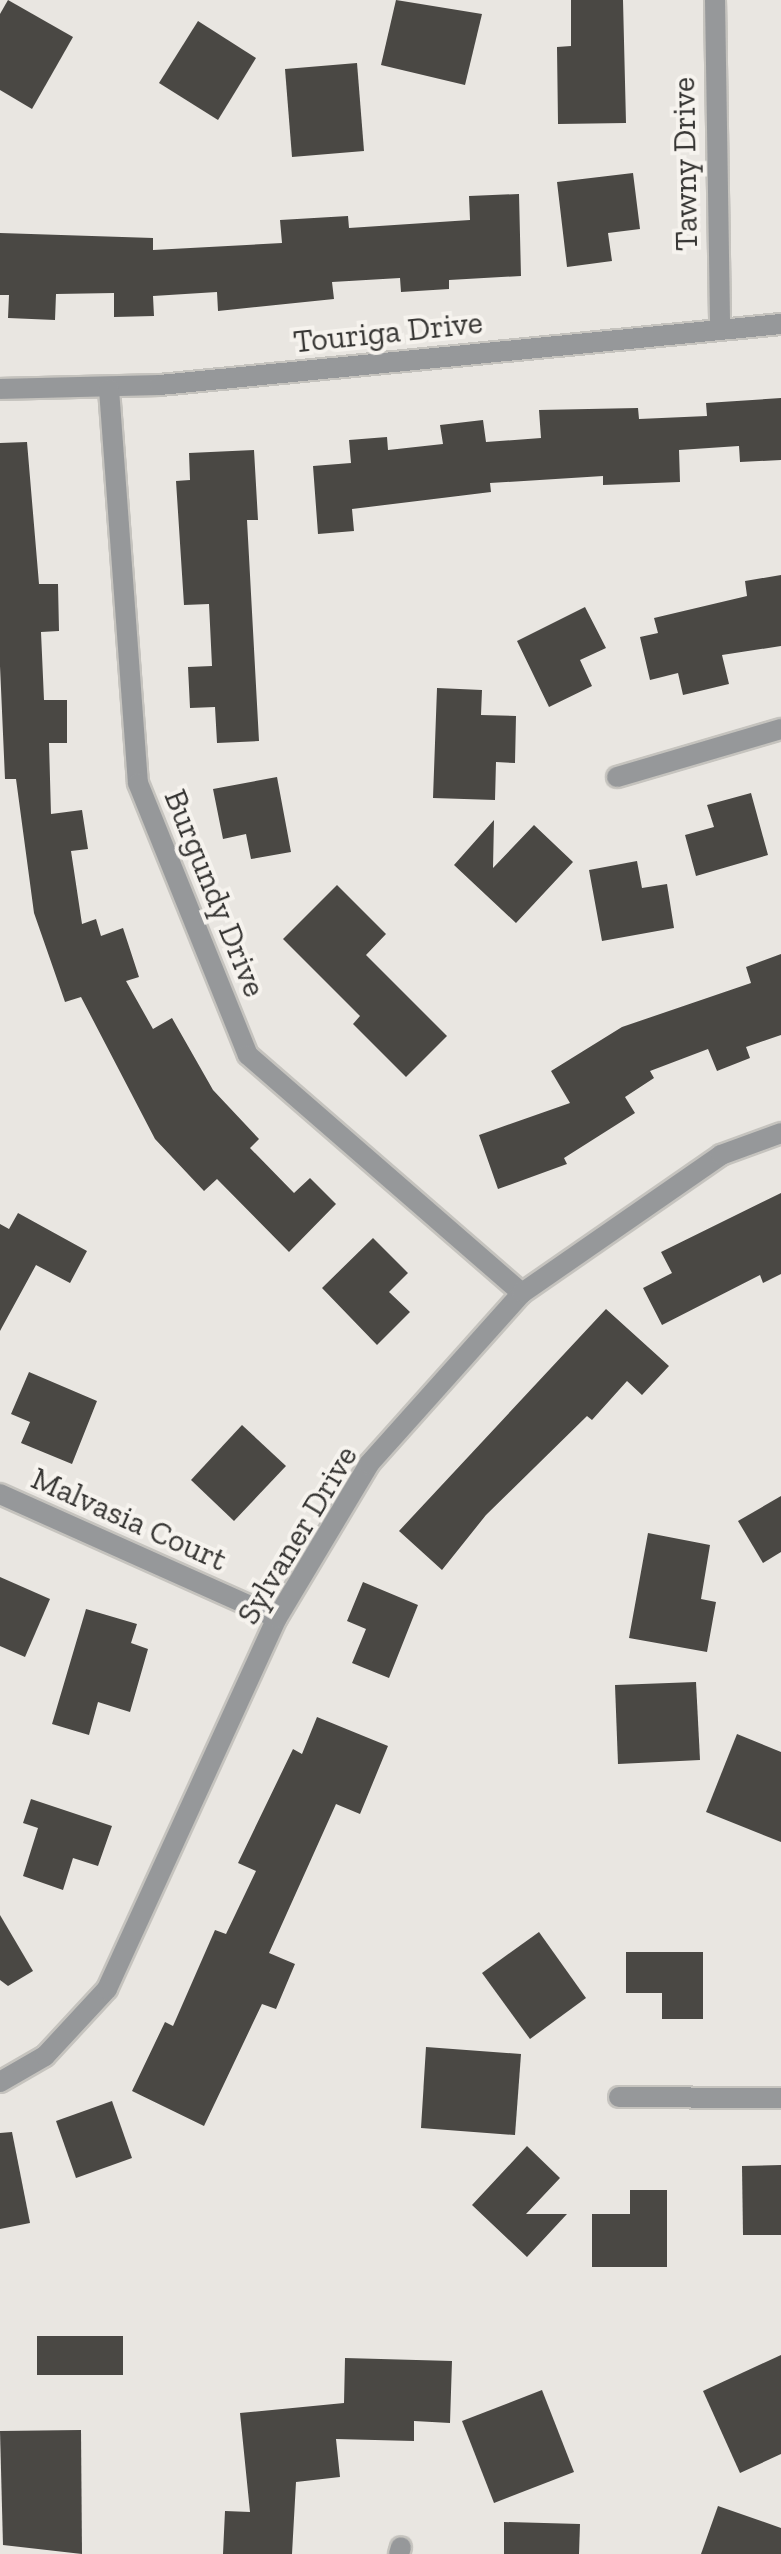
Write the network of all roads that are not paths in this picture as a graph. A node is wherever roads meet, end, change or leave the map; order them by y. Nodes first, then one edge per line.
1 (715, 0) edge
2 (781, 324) edge
3 (720, 327) junction
4 (0, 389) edge
5 (109, 389) junction
6 (781, 729) edge
7 (617, 777) dead end
8 (781, 1133) edge
9 (522, 1293) junction
10 (0, 1494) edge
11 (277, 1618) junction
12 (0, 2082) edge
13 (619, 2097) dead end
14 (781, 2098) edge

1 - 3 street, Tawny Drive
2 - 3 street, Touriga Drive
3 - 5 street, Touriga Drive
4 - 5 street, Touriga Drive
5 - 9 street, Burgundy Drive
6 - 7 street
8 - 9 street, Sylvaner Drive
9 - 11 street, Sylvaner Drive
10 - 11 street, Malvasia Court
11 - 12 street, Sylvaner Drive
13 - 14 street

